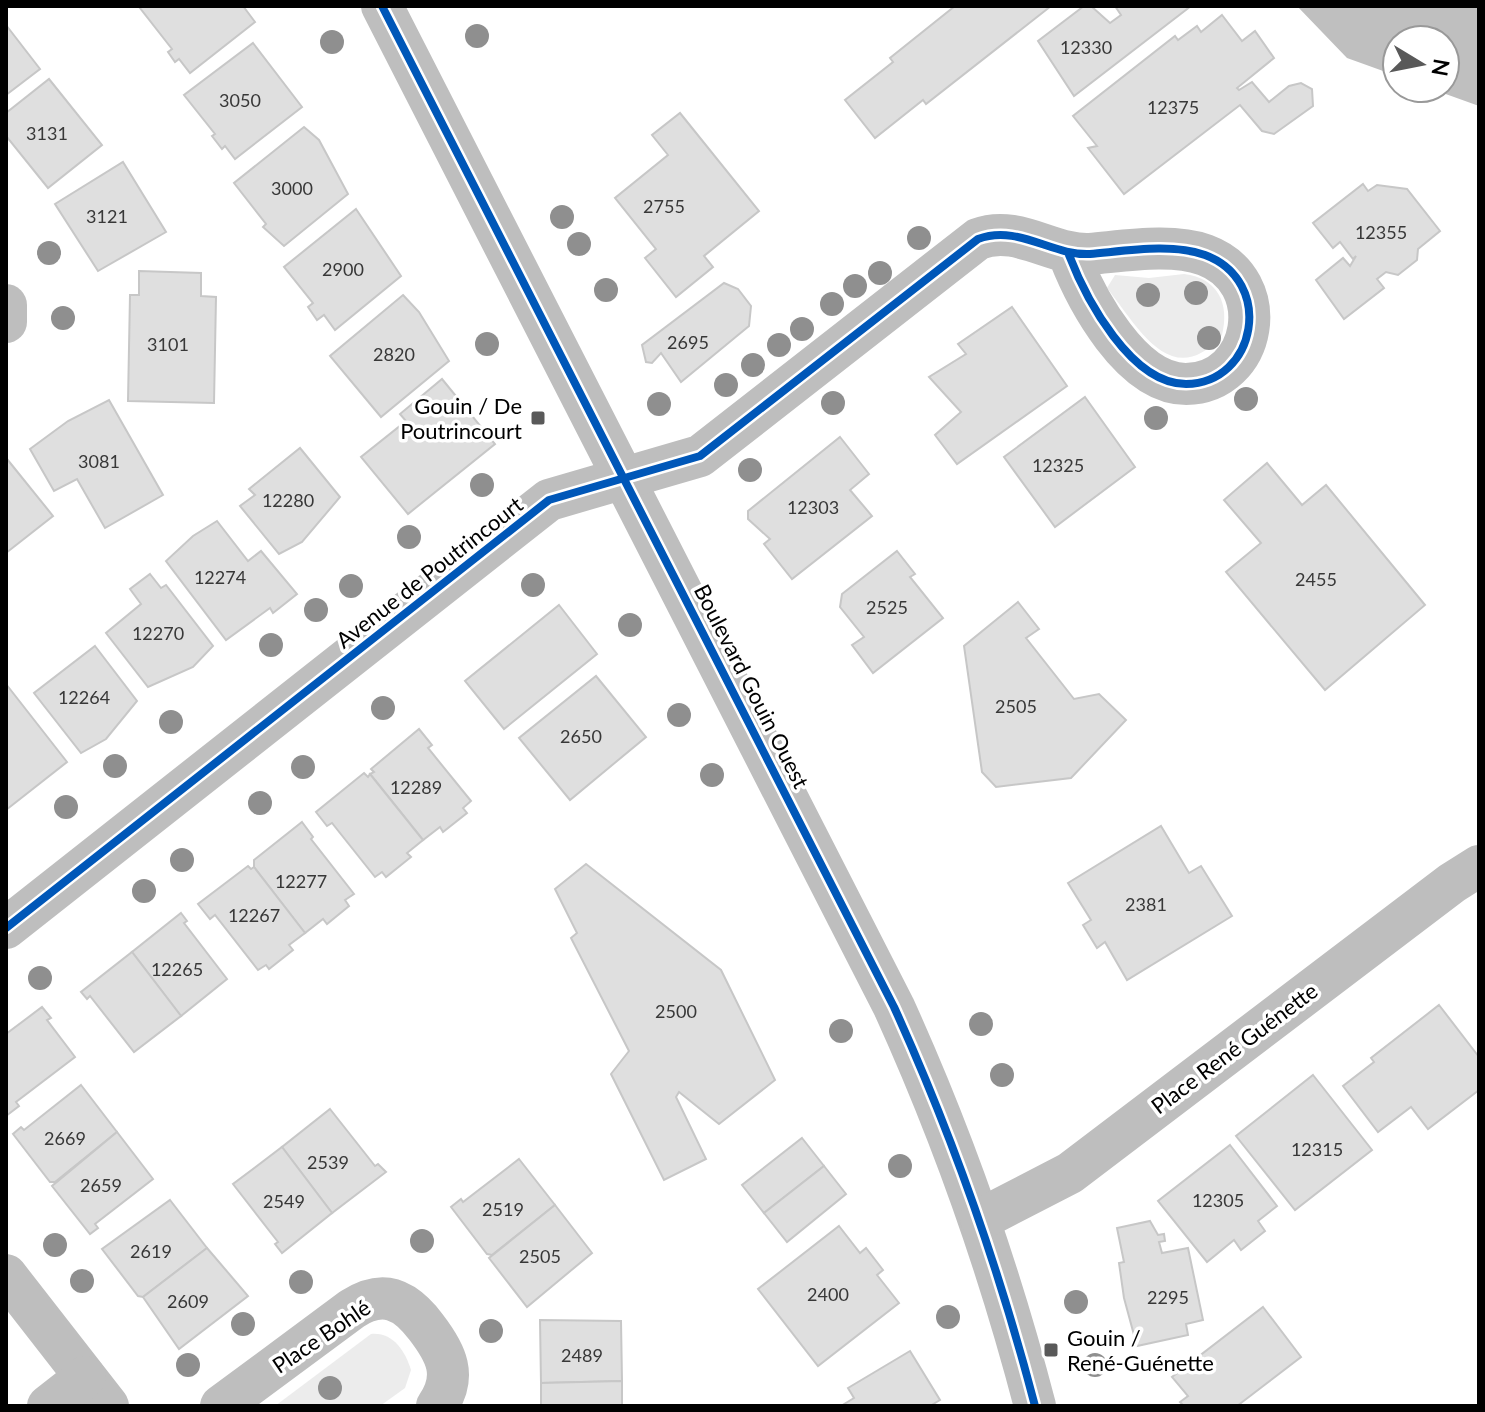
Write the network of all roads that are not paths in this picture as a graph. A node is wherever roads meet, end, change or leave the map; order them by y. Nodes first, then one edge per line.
1 (382, 6) edge
2 (1069, 255) dead end
3 (6, 305) edge
4 (6, 322) edge
5 (624, 477) junction
6 (1479, 866) edge
7 (6, 928) edge
8 (981, 1219) junction
9 (6, 1275) edge
10 (97, 1392) edge
11 (48, 1406) edge
12 (221, 1406) edge
13 (437, 1406) edge
14 (1035, 1406) edge

1 - 5 street, Boulevard Gouin Ouest
2 - 5 street, Avenue de Poutrincourt
3 - 4 street
5 - 7 street, Avenue de Poutrincourt
5 - 8 street, Boulevard Gouin Ouest
6 - 8 street, Place René Guénette
8 - 14 street, Boulevard Gouin Ouest
9 - 10 street
10 - 11 street
12 - 13 street, Place Bohlé

